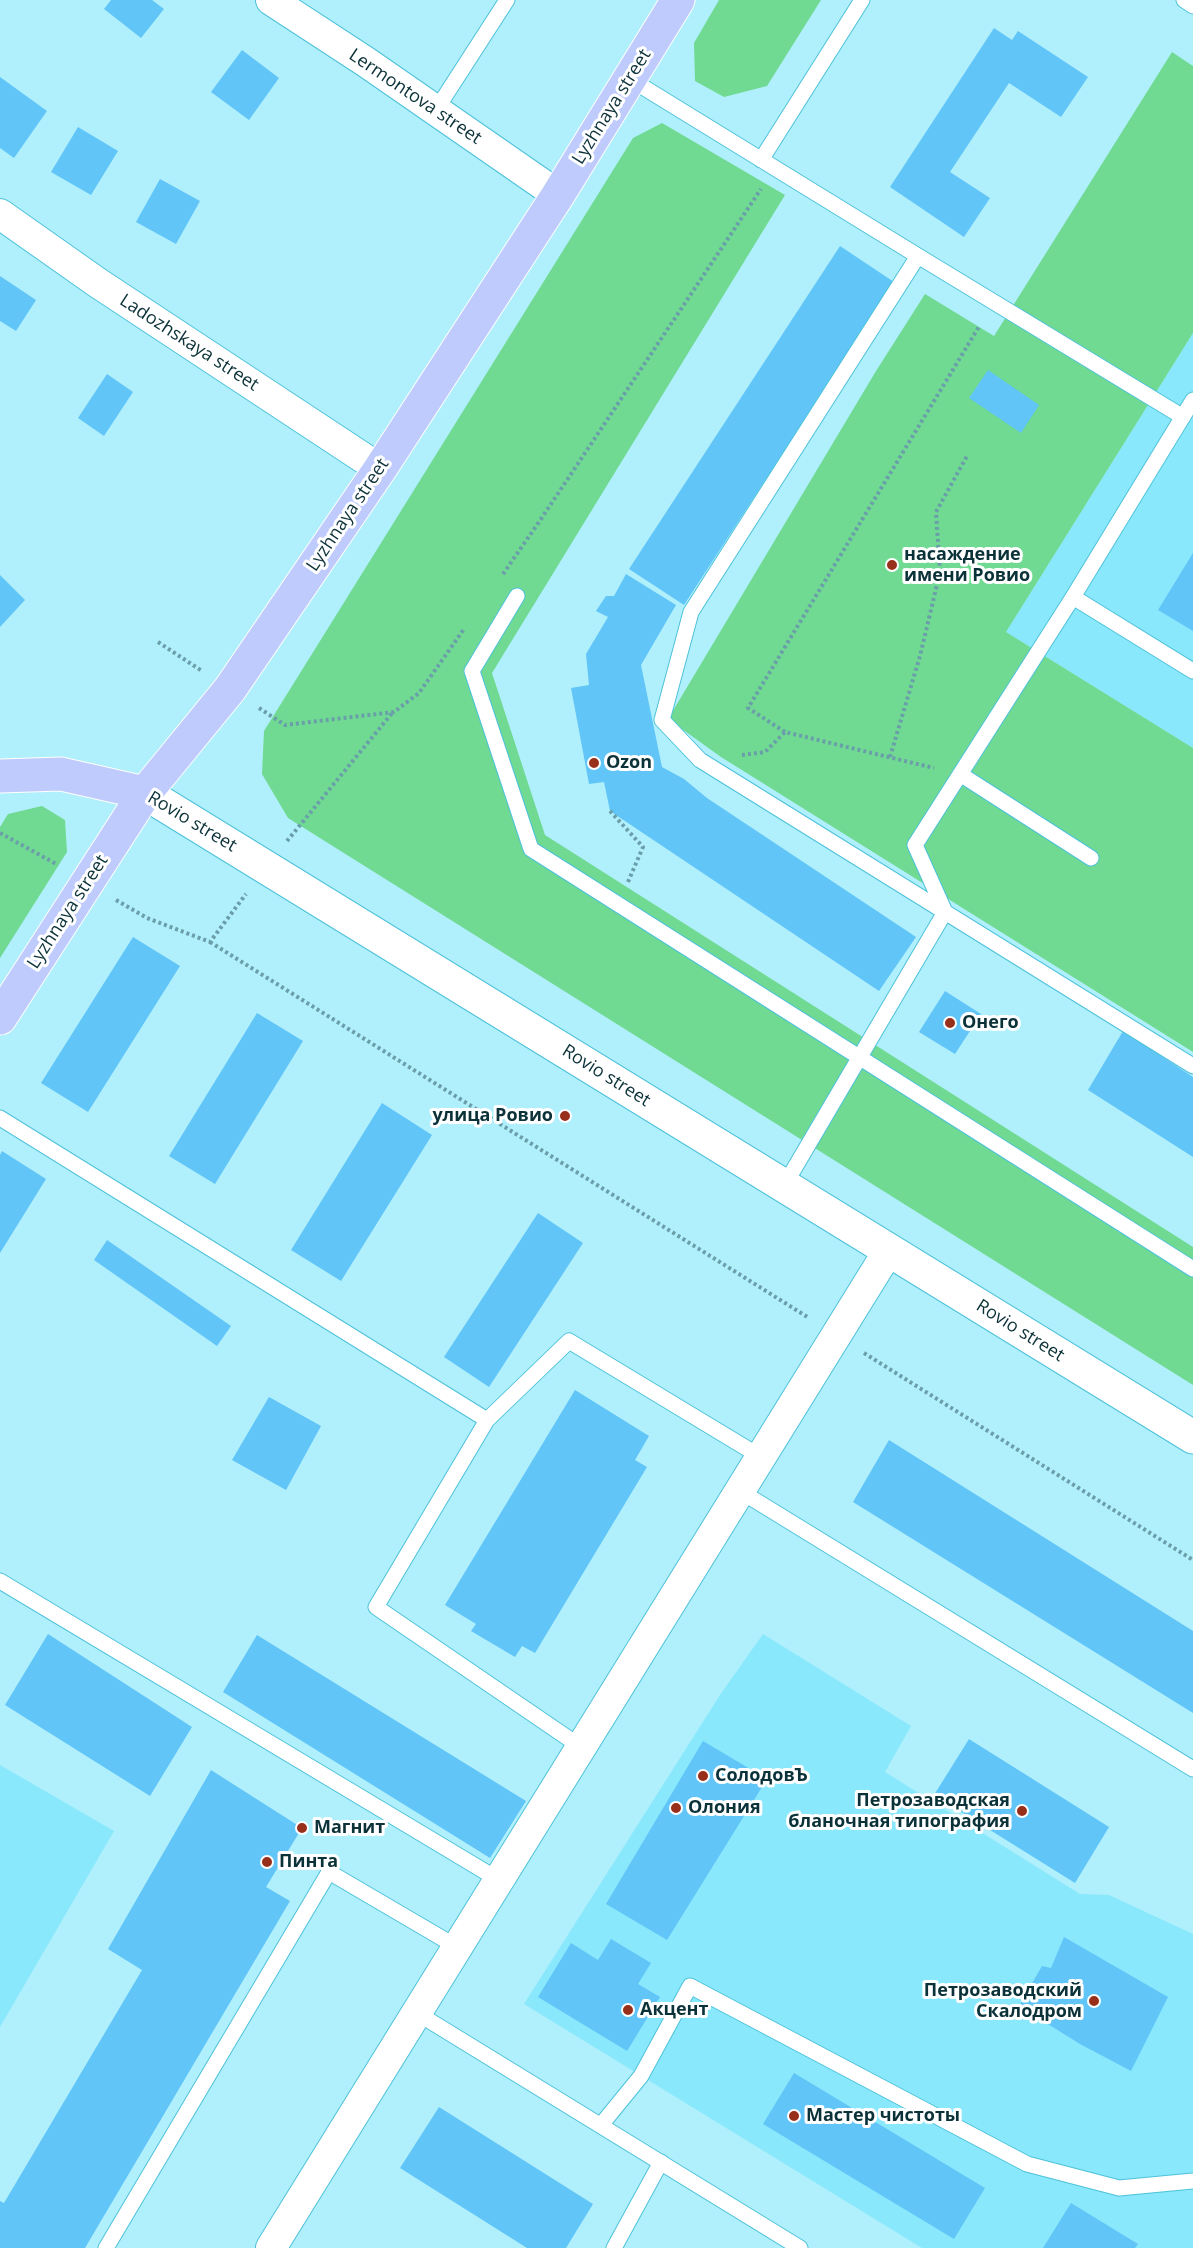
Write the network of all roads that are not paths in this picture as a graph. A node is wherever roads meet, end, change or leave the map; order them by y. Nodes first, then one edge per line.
1 (271, 0) edge
2 (507, 0) edge
3 (678, 0) edge
4 (862, 0) edge
5 (1184, 0) edge
6 (1193, 6) edge
7 (630, 78) junction
8 (436, 110) junction
9 (761, 160) junction
10 (558, 195) junction
11 (0, 214) edge
12 (918, 256) junction
13 (1193, 400) edge
14 (1183, 417) junction
15 (380, 469) junction
16 (517, 596) dead end
17 (1073, 597) junction
18 (1193, 671) edge
19 (960, 774) junction
20 (0, 776) edge
21 (145, 793) junction
22 (1091, 858) dead end
23 (945, 912) junction
24 (0, 1018) edge
25 (860, 1058) junction
26 (1193, 1066) edge
27 (0, 1118) edge
28 (784, 1185) junction
29 (889, 1250) junction
30 (1193, 1269) edge
31 (487, 1420) junction
32 (1193, 1437) edge
33 (761, 1457) junction
34 (740, 1491) junction
35 (0, 1581) edge
36 (582, 1747) junction
37 (1193, 1769) edge
38 (499, 1880) junction
39 (457, 1947) junction
40 (417, 2013) junction
41 (601, 2126) junction
42 (661, 2162) junction
43 (1193, 2181) edge
44 (106, 2248) edge
45 (271, 2248) edge
46 (614, 2248) edge
47 (800, 2248) edge

1 - 8 street, Lermontova street
2 - 8 lane
3 - 7 main road, Lyzhnaya street
4 - 9 lane
5 - 6 lane
7 - 9 lane
7 - 10 main road, Lyzhnaya street
8 - 10 street, Lermontova street
9 - 12 lane
10 - 15 main road, Lyzhnaya street
11 - 15 street, Ladozhskaya street
12 - 14 lane
12 - 23 lane
13 - 14 lane
14 - 17 lane
15 - 21 main road, Lyzhnaya street
16 - 25 lane
17 - 18 lane
17 - 19 lane
19 - 22 lane
19 - 23 lane
20 - 21 main road, Rovio street
21 - 24 main road, Lyzhnaya street
21 - 28 main road, Rovio street
23 - 25 lane
23 - 26 lane
25 - 28 lane
25 - 30 lane
27 - 31 lane
28 - 29 main road, Rovio street
29 - 32 main road, Rovio street
29 - 33 street
31 - 33 lane
31 - 36 lane
33 - 34 street
34 - 36 street
34 - 37 lane
35 - 38 lane
36 - 38 street
38 - 39 street
39 - 40 street
39 - 44 lane
40 - 41 lane
40 - 45 street
41 - 42 lane
41 - 43 lane
42 - 46 lane
42 - 47 lane

